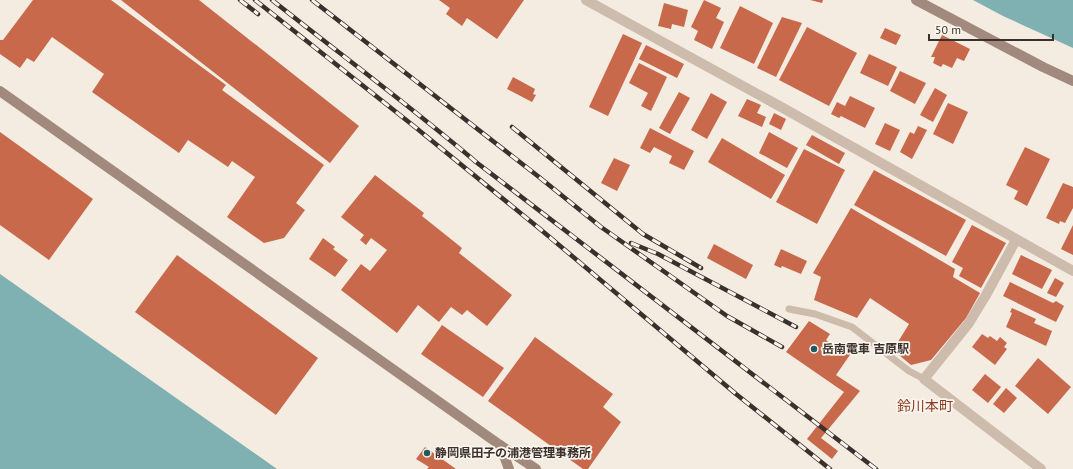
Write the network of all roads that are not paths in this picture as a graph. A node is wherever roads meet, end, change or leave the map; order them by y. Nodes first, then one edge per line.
1 (586, 0) edge
2 (916, 0) edge
3 (1073, 82) edge
4 (0, 91) edge
5 (1016, 240) junction
6 (1073, 272) edge
7 (789, 309) dead end
8 (924, 379) junction
9 (500, 445) junction
10 (509, 469) edge
11 (536, 469) edge
12 (1041, 469) edge

1 - 5 street
2 - 3 street
4 - 9 street
5 - 6 street
5 - 8 street
7 - 8 lane
8 - 12 street
9 - 10 street
9 - 11 street

